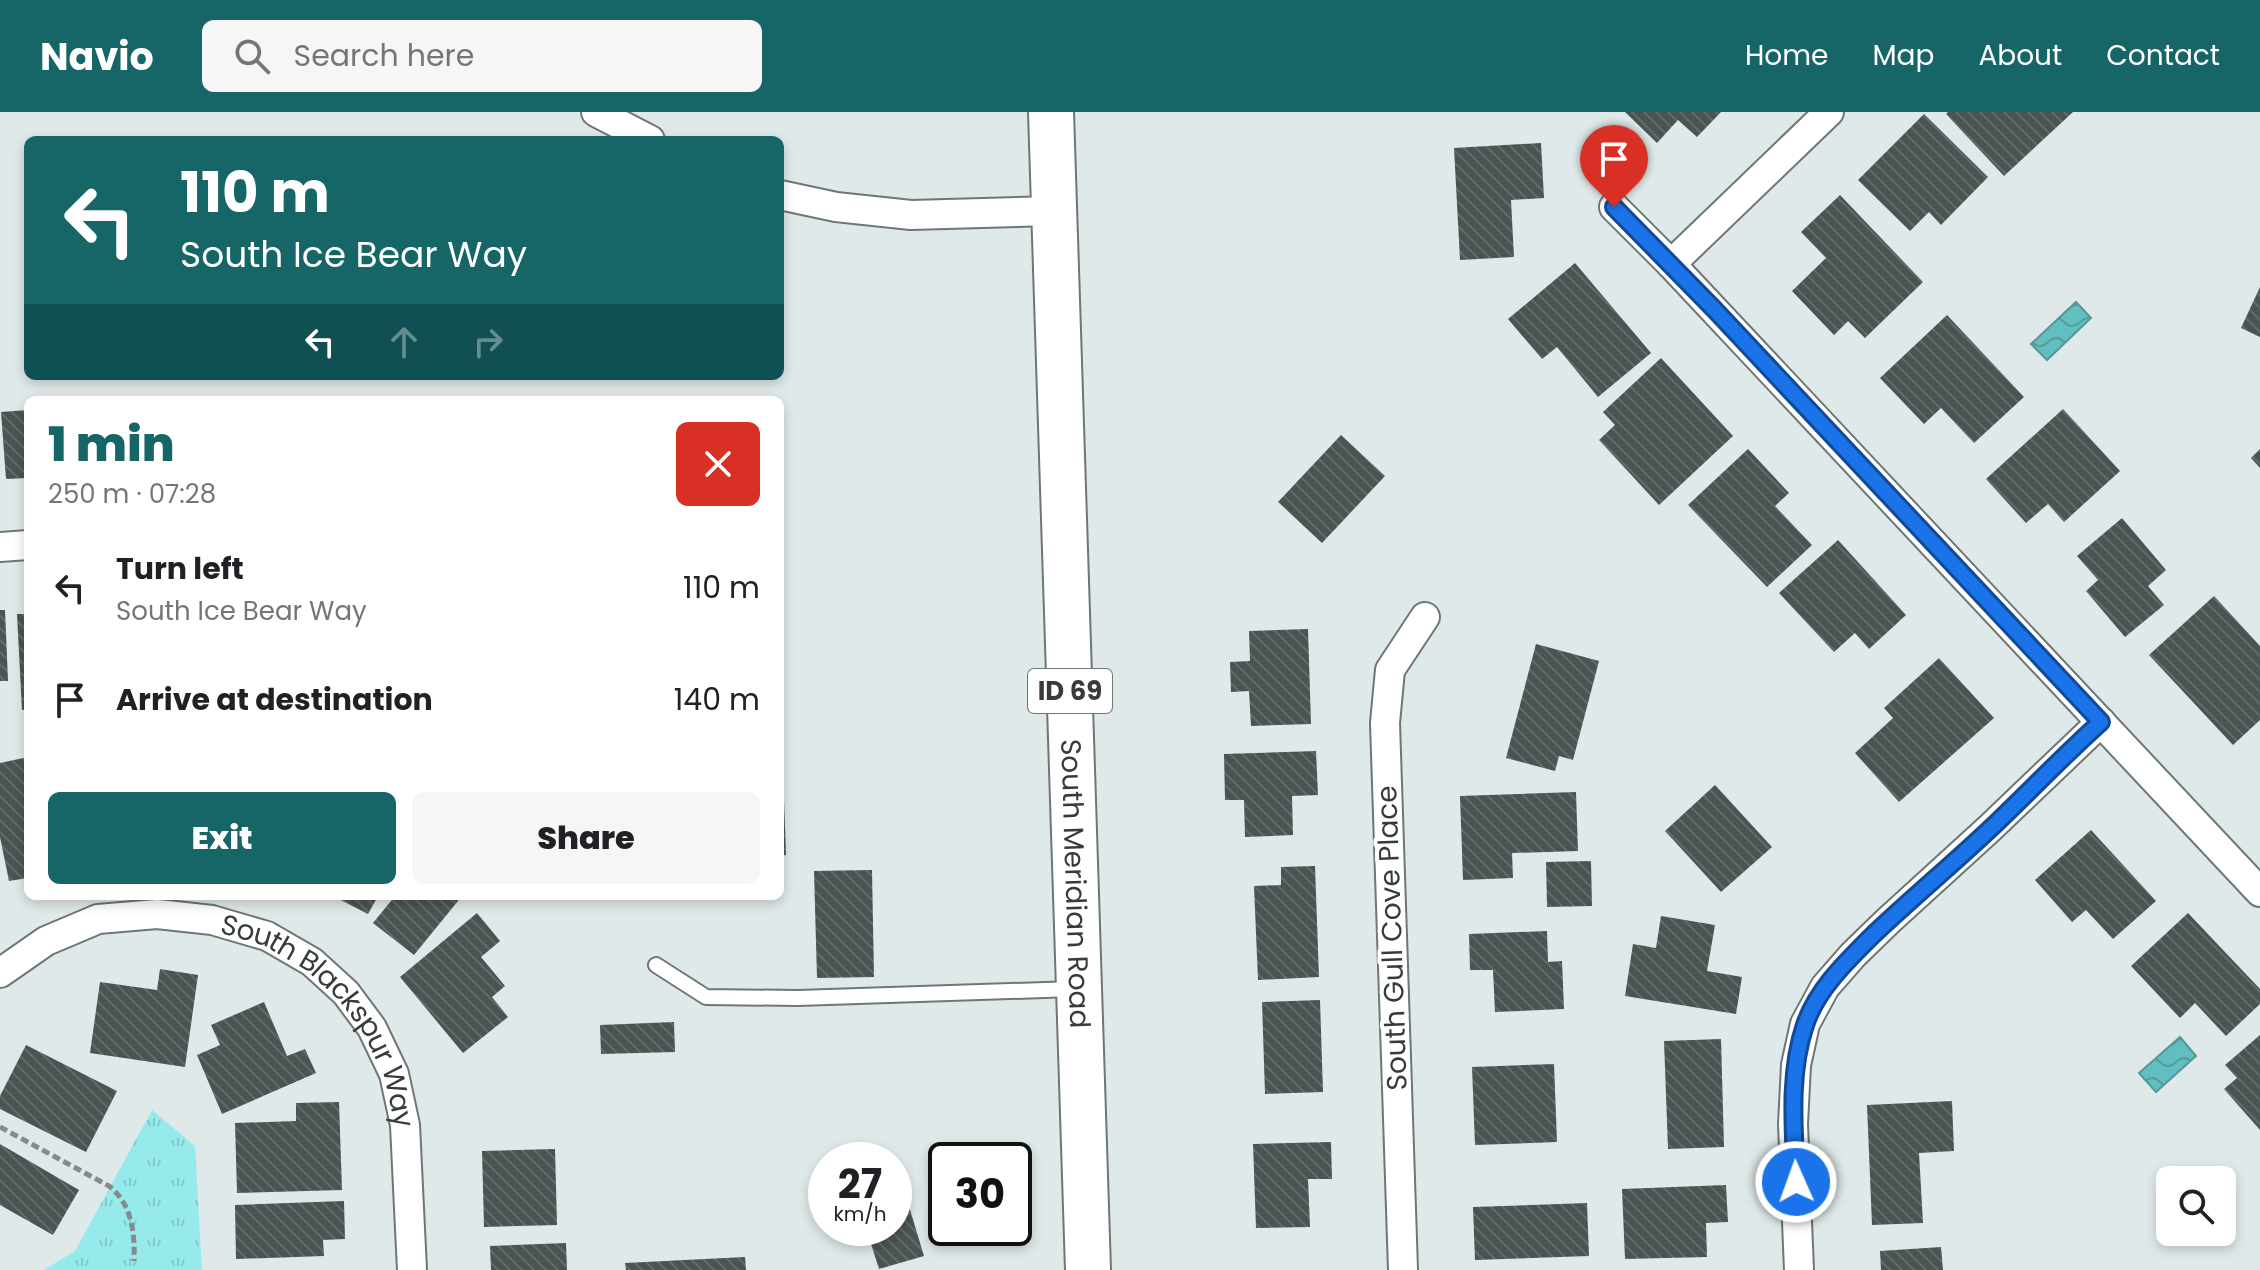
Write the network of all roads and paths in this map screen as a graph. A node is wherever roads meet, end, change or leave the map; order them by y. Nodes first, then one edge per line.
1 (596, 112) edge
2 (1051, 112) edge
3 (1829, 112) edge
4 (642, 136) edge
5 (784, 196) edge
6 (1614, 207) dead end
7 (1054, 211) junction
8 (1671, 264) junction
9 (24, 545) edge
10 (0, 547) edge
11 (1425, 617) dead end
12 (2101, 722) junction
13 (2260, 892) edge
14 (656, 965) dead end
15 (0, 973) edge
16 (1079, 989) junction
17 (0, 1127) edge
18 (134, 1261) dead end
19 (412, 1270) edge
20 (1088, 1270) edge
21 (1403, 1270) edge
22 (1799, 1270) edge

1 - 4 street
2 - 7 main road, South Meridian Road / ID 69
3 - 8 street
5 - 7 street
6 - 8 street
7 - 16 main road, South Meridian Road / ID 69
8 - 12 street
9 - 10 street
11 - 21 street, South Gull Cove Place
12 - 13 street
12 - 22 street
14 - 16 lane
15 - 19 street, South Blackspur Way
16 - 20 main road, South Meridian Road / ID 69
17 - 18 path

